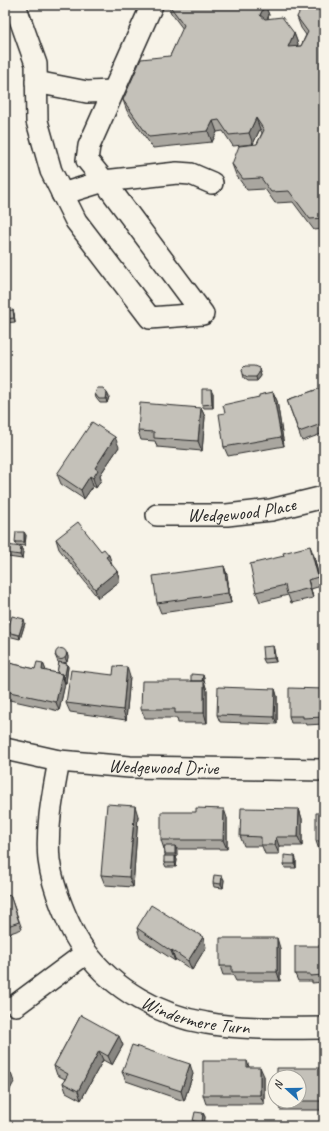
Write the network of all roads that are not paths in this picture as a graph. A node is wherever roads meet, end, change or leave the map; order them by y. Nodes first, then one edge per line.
1 (15, 5) edge
2 (152, 5) edge
3 (36, 82) junction
4 (113, 91) junction
5 (104, 181) junction
6 (212, 183) dead end
7 (62, 194) junction
8 (324, 497) edge
9 (157, 515) dead end
10 (5, 749) edge
11 (59, 761) junction
12 (324, 770) edge
13 (86, 952) junction
14 (16, 1005) dead end
15 (324, 1028) edge

1 - 3 street
2 - 4 street
3 - 4 street
3 - 7 street
4 - 5 street
5 - 6 street
5 - 7 street
5 - 7 street
8 - 9 street, Wedgewood Place
10 - 11 street, Wedgewood Drive
11 - 12 street, Wedgewood Drive
11 - 13 street, Windermere Turn
13 - 14 street
13 - 15 street, Windermere Turn

